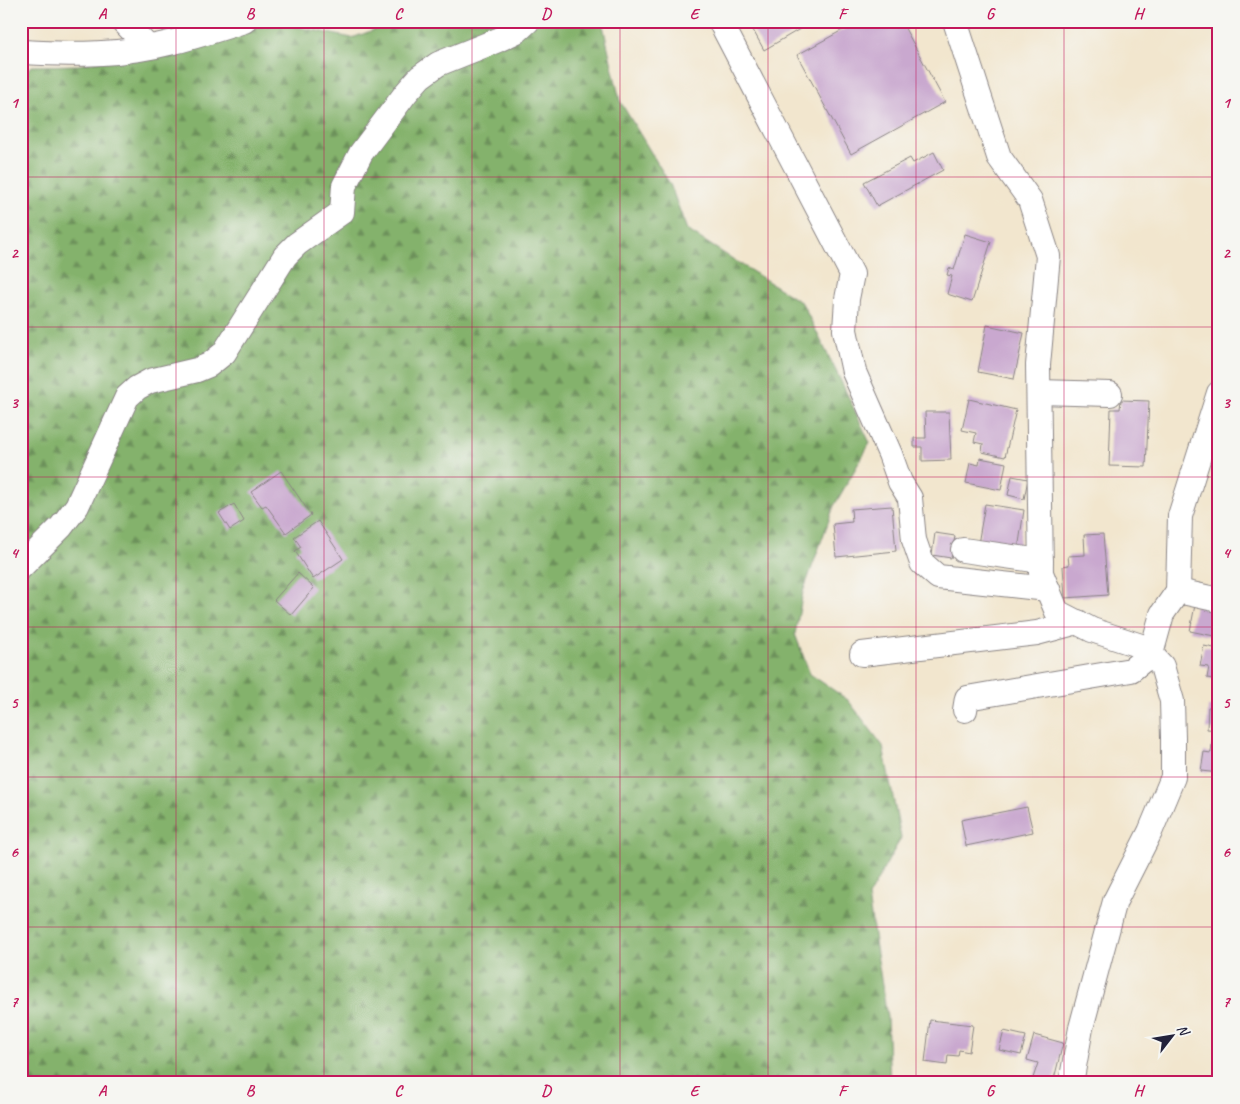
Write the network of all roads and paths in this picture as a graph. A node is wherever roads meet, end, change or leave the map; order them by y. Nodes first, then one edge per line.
1 (123, 21) edge
2 (244, 21) edge
3 (528, 21) edge
4 (720, 21) edge
5 (955, 21) edge
6 (148, 48) junction
7 (21, 52) edge
8 (1039, 392) junction
9 (1219, 393) edge
10 (1110, 394) dead end
11 (964, 550) dead end
12 (1042, 561) junction
13 (21, 567) edge
14 (1048, 589) junction
15 (1178, 592) junction
16 (1219, 600) edge
17 (1078, 622) junction
18 (862, 654) dead end
19 (1151, 654) junction
20 (965, 710) dead end
21 (1071, 1083) edge

1 - 6 street
2 - 6 street
3 - 13 street
4 - 14 street
5 - 8 street
6 - 7 street
8 - 10 street
8 - 12 street
9 - 15 street
11 - 12 street
12 - 14 street
14 - 17 street
15 - 16 street
15 - 19 street
17 - 18 street
17 - 19 street
19 - 20 street
19 - 21 street

